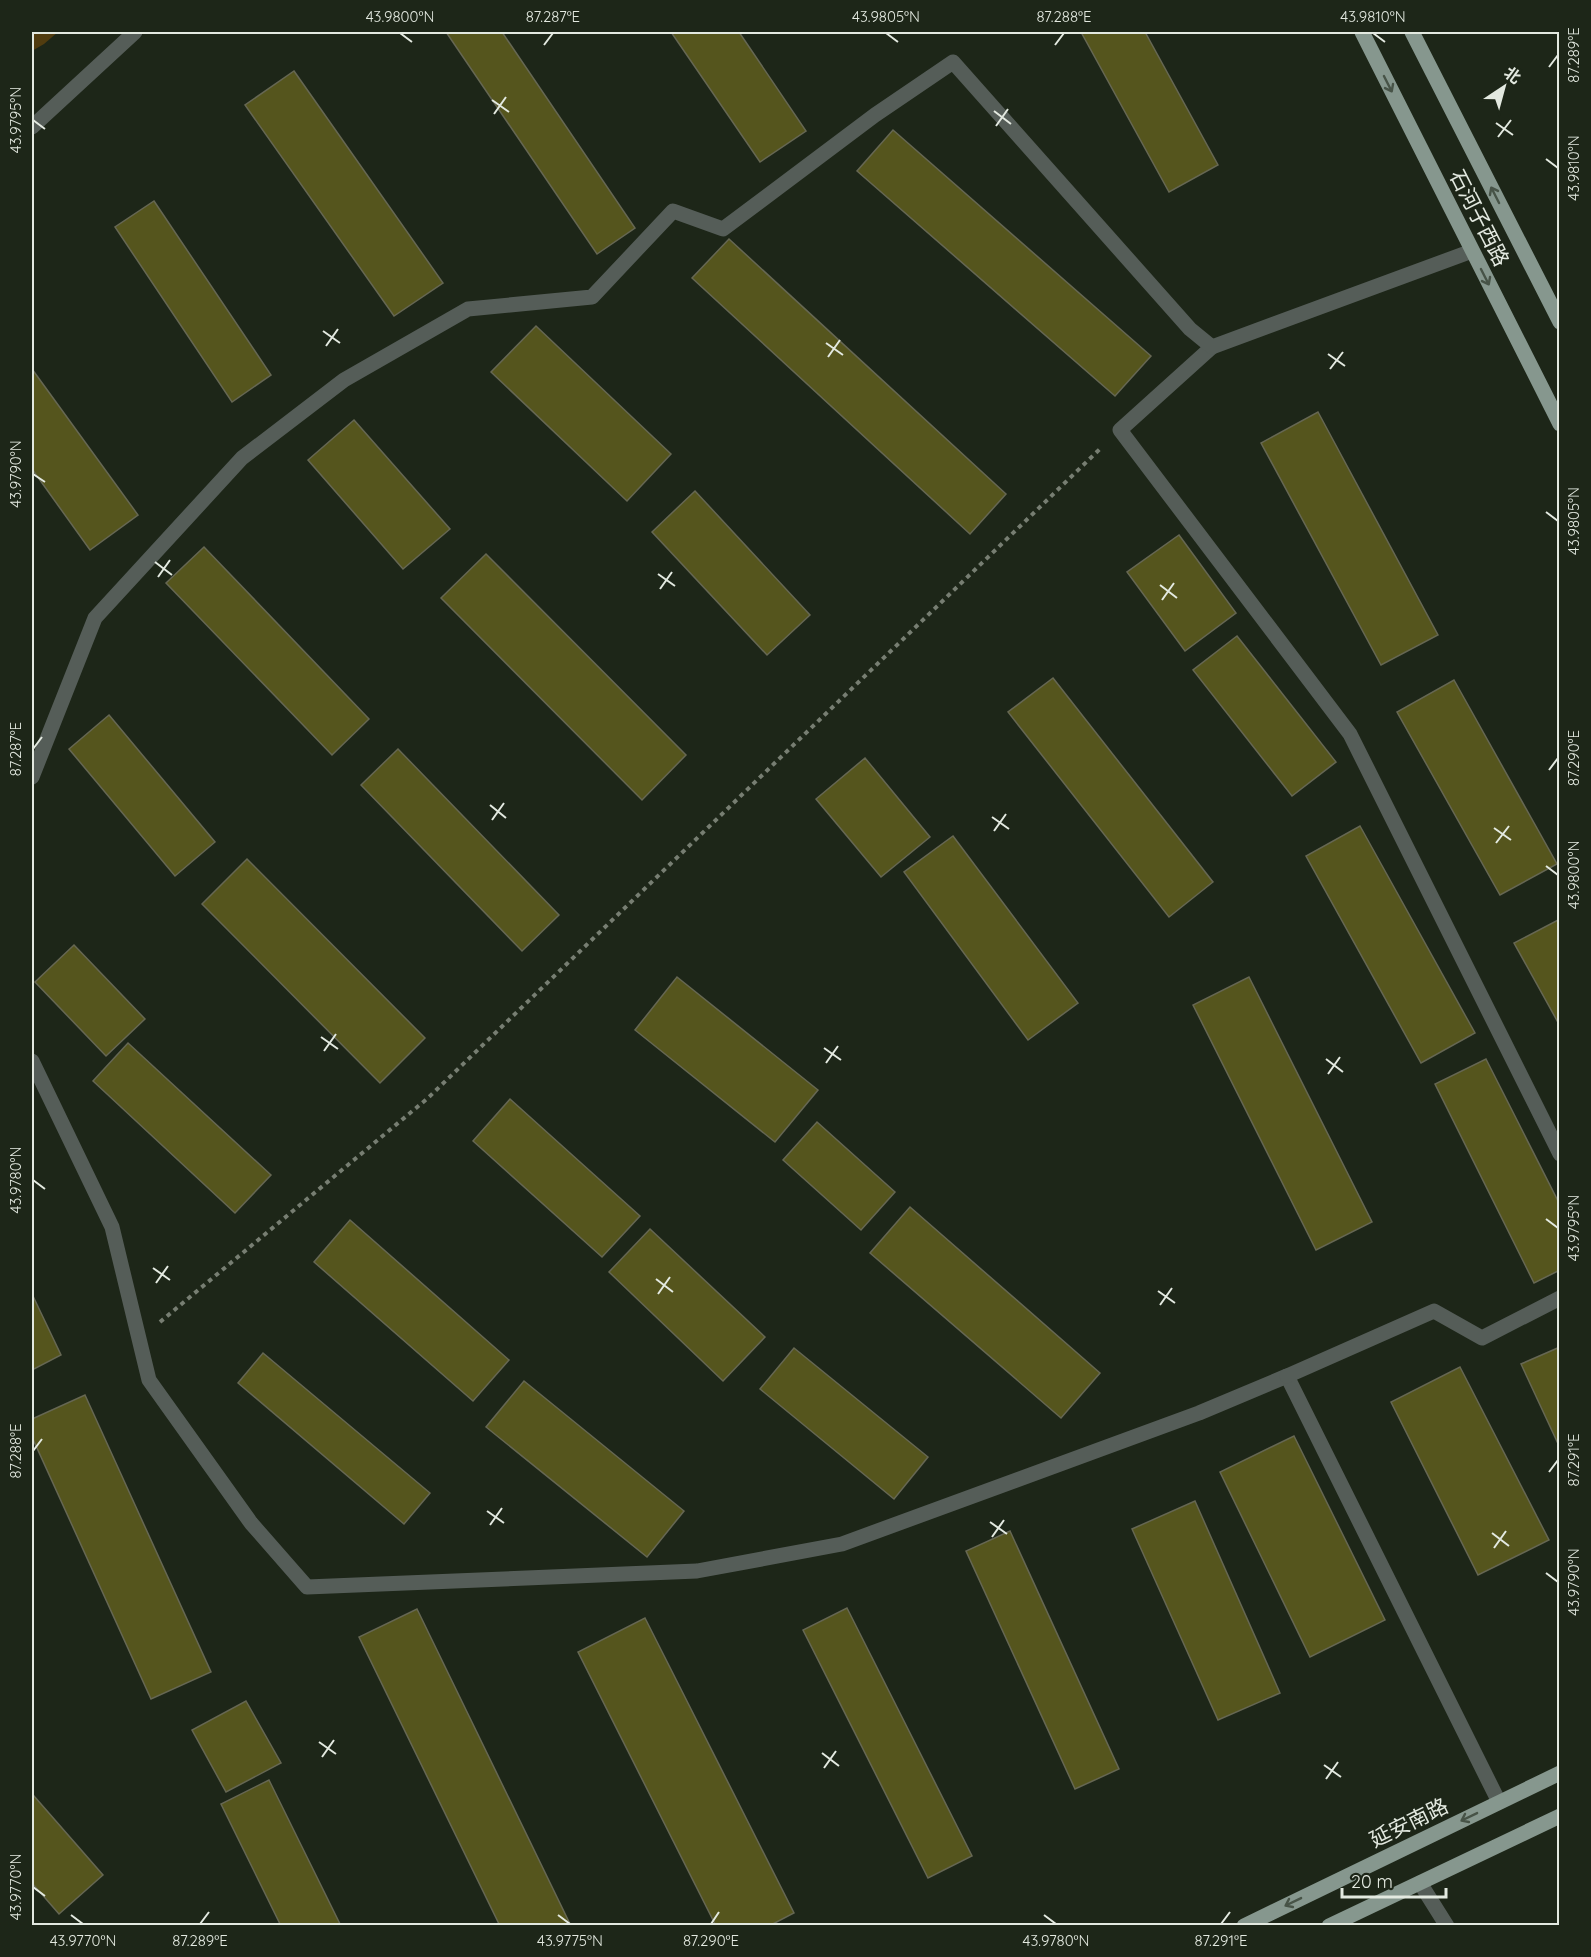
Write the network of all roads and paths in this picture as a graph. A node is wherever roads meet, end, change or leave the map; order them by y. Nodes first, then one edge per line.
1 (135, 32) edge
2 (1362, 32) edge
3 (1412, 32) edge
4 (32, 127) edge
5 (1472, 251) junction
6 (1560, 322) edge
7 (1212, 347) junction
8 (1560, 424) edge
9 (1120, 430) junction
10 (32, 777) edge
11 (32, 1061) edge
12 (1560, 1154) edge
13 (1560, 1298) edge
14 (140, 1339) junction
15 (1287, 1376) junction
16 (1560, 1773) edge
17 (1499, 1803) junction
18 (1560, 1816) edge
19 (1420, 1883) junction
20 (1244, 1926) edge
21 (1329, 1926) edge
22 (1447, 1926) edge

1 - 4 street
2 -> 5 main road, 石河子西路
6 -> 3 main road, 石河子西路
5 - 7 street
5 -> 8 main road, 石河子西路
7 - 9 street
7 - 10 street
9 - 12 street
9 - 14 path
11 - 14 street
13 - 15 street
14 - 15 street
15 - 17 street
16 - 17 main road, 延安南路
17 -> 20 main road, 延安南路
18 - 19 main road
19 - 21 main road
19 - 22 street

